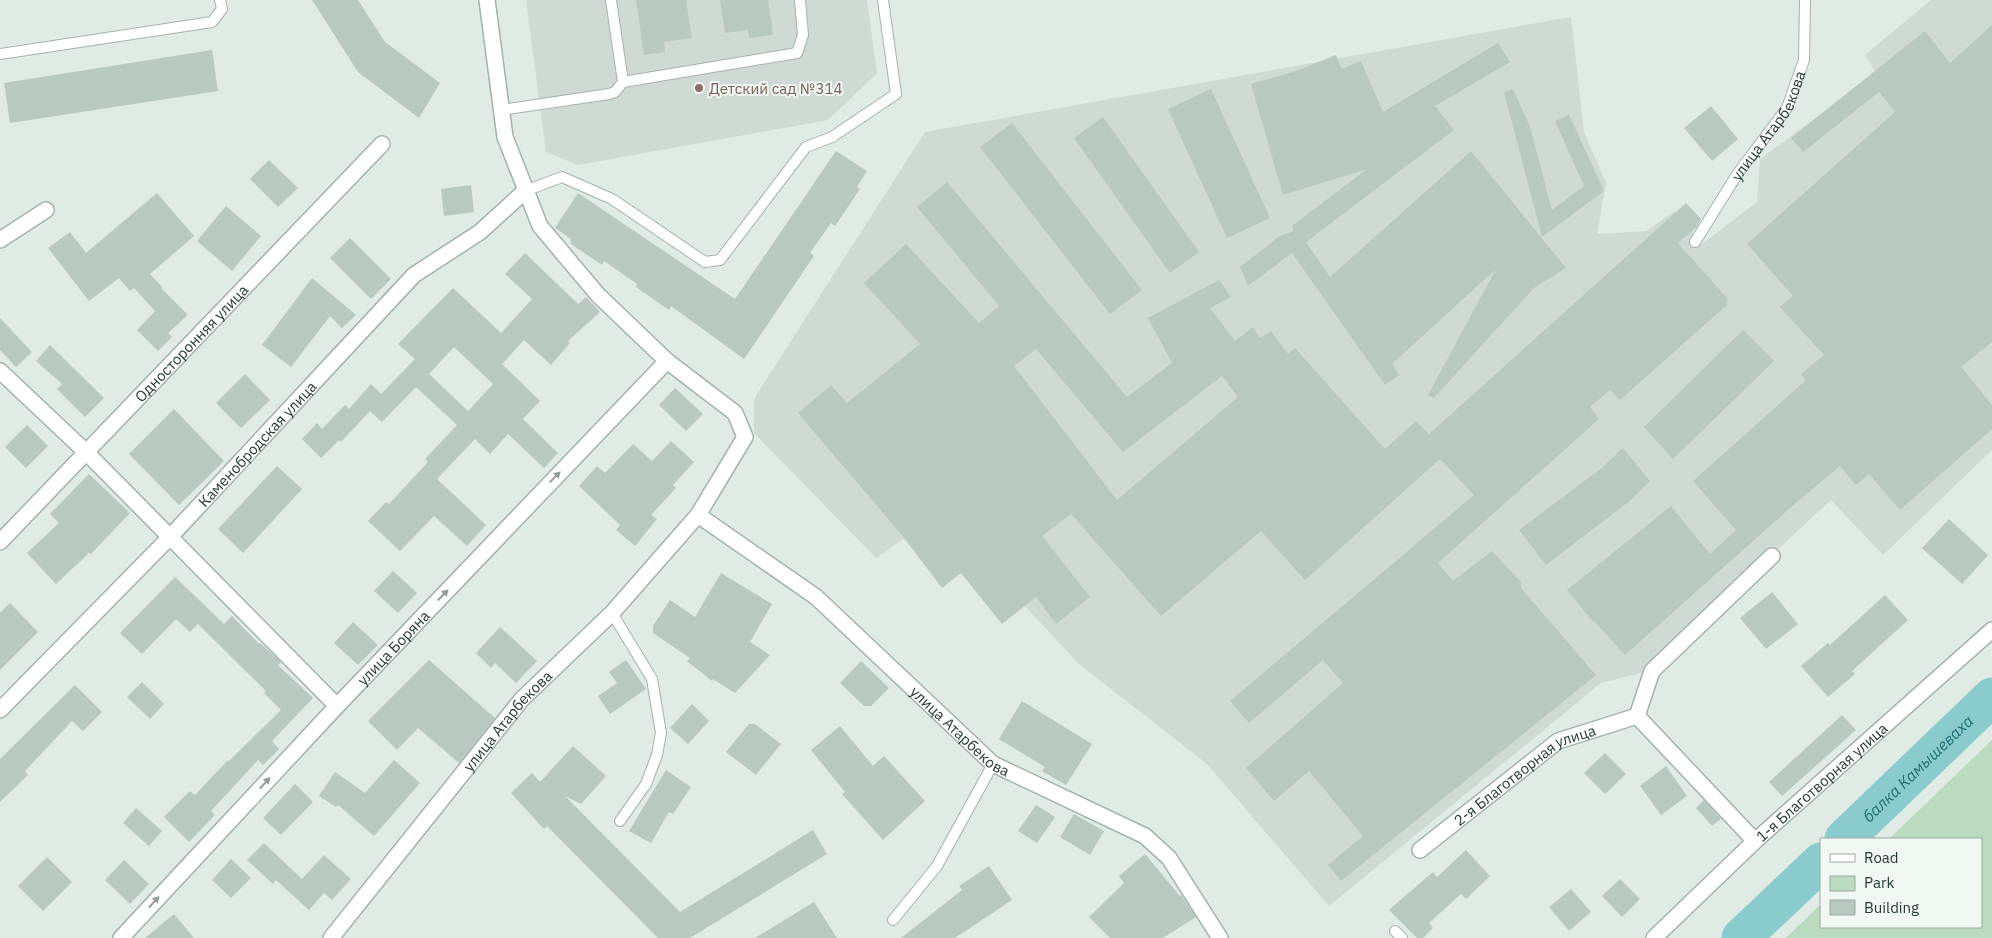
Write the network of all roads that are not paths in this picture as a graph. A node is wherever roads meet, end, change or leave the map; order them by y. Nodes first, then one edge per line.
1 (220, 0) edge
2 (487, 0) edge
3 (611, 0) edge
4 (800, 0) edge
5 (883, 0) edge
6 (1805, 0) edge
7 (0, 54) edge
8 (623, 82) junction
9 (501, 110) junction
10 (382, 144) dead end
11 (525, 191) junction
12 (46, 210) dead end
13 (0, 240) edge
14 (1695, 242) dead end
15 (667, 361) junction
16 (0, 371) edge
17 (87, 453) junction
18 (698, 515) junction
19 (170, 537) junction
20 (0, 542) edge
21 (1772, 556) dead end
22 (612, 613) junction
23 (1992, 630) edge
24 (337, 706) junction
25 (0, 710) edge
26 (1638, 716) junction
27 (993, 764) junction
28 (620, 821) dead end
29 (1755, 841) junction
30 (1420, 850) dead end
31 (892, 920) dead end
32 (1216, 937) edge
33 (121, 938) edge
34 (331, 938) edge
35 (1654, 938) edge

1 - 7 lane
2 - 9 street
3 - 8 lane
4 - 8 lane
5 - 11 lane
6 - 14 lane, улица Атарбекова
8 - 9 lane
9 - 11 street
10 - 17 street, Односторонняя улица
11 - 15 street
11 - 19 street, Каменобродская улица
12 - 13 street
15 - 18 street, улица Атарбекова
24 -> 15 street, улица Боряна
16 - 17 street
17 - 19 street
17 - 20 street, Односторонняя улица
18 - 22 street, улица Атарбекова
18 - 27 street, улица Атарбекова
19 - 24 street
19 - 25 street, Каменобродская улица
21 - 26 street
22 - 28 lane
22 - 34 street, улица Атарбекова
23 - 29 street, 1-я Благотворная улица
33 -> 24 street, улица Боряна
26 - 29 street
26 - 30 street, 2-я Благотворная улица
27 - 31 lane
27 - 32 street, улица Атарбекова
29 - 35 street, 1-я Благотворная улица

